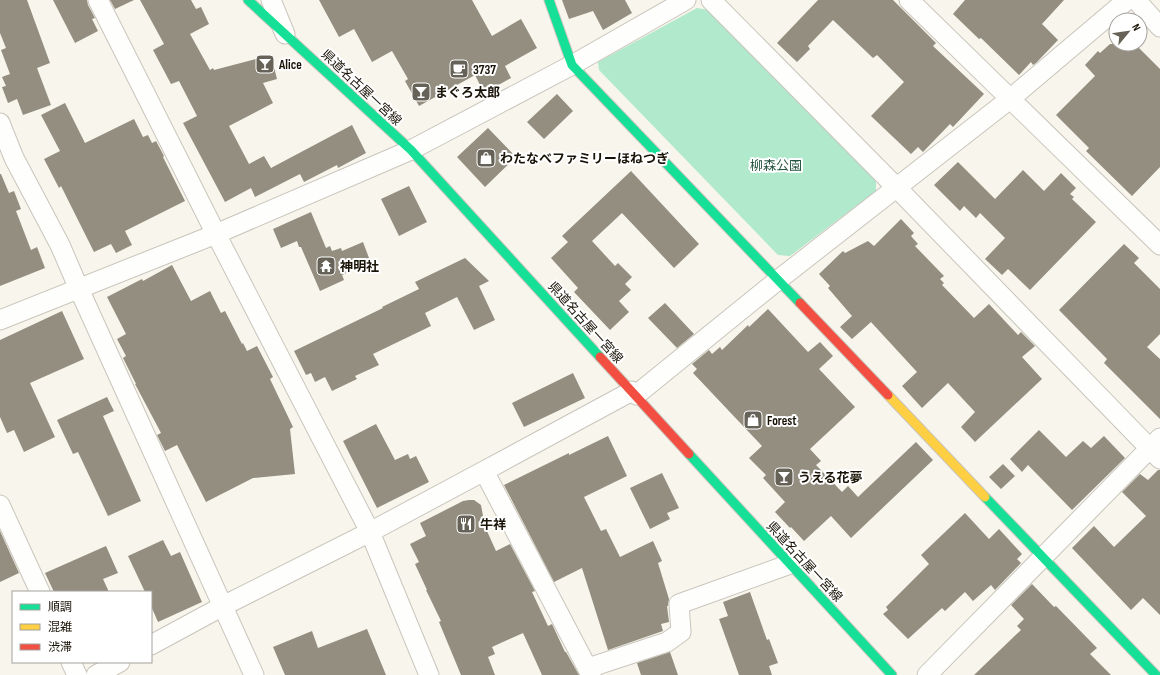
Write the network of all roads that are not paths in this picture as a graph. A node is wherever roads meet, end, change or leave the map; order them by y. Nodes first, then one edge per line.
1 (98, 0) edge
2 (248, 0) edge
3 (271, 0) edge
4 (549, 0) edge
5 (686, 0) edge
6 (711, 0) edge
7 (909, 0) edge
8 (1127, 0) edge
9 (1136, 0) edge
10 (1160, 27) edge
11 (286, 35) junction
12 (572, 65) junction
13 (1010, 99) junction
14 (0, 122) edge
15 (411, 150) junction
16 (7, 161) edge
17 (897, 188) junction
18 (216, 234) junction
19 (1160, 245) edge
20 (778, 280) junction
21 (79, 289) junction
22 (0, 320) edge
23 (634, 393) junction
24 (1157, 448) edge
25 (484, 471) junction
26 (0, 505) edge
27 (370, 532) junction
28 (1043, 557) junction
29 (790, 564) junction
30 (40, 591) edge
31 (223, 606) junction
32 (152, 644) edge
33 (71, 663) edge
34 (118, 663) edge
35 (590, 671) edge
36 (77, 675) edge
37 (96, 675) edge
38 (254, 675) edge
39 (429, 675) edge
40 (892, 675) edge
41 (927, 675) edge
42 (1156, 675) edge

1 - 18 street
2 - 11 main road, 県道名古屋一宮線
3 - 11 street
4 - 12 main road
5 - 12 street
6 - 17 street
7 - 13 street
8 - 13 street
9 - 10 street
11 - 15 main road, 県道名古屋一宮線
12 - 15 street
12 - 20 main road
13 - 17 street
13 - 19 street
14 - 16 street
15 - 18 street
15 - 23 main road, 県道名古屋一宮線
16 - 21 street
17 - 20 street
17 - 24 street
18 - 21 street
18 - 27 street
20 - 23 street
20 - 28 main road
21 - 22 street
21 - 31 street
23 - 25 street
23 - 29 main road, 県道名古屋一宮線
24 - 28 street
25 - 27 street
25 - 35 street
26 - 30 street
27 - 31 street
27 - 39 street
28 - 41 street
28 - 42 main road
29 - 35 street
29 - 40 main road, 県道名古屋一宮線
31 - 32 street
31 - 38 street
33 - 36 street
34 - 37 street

